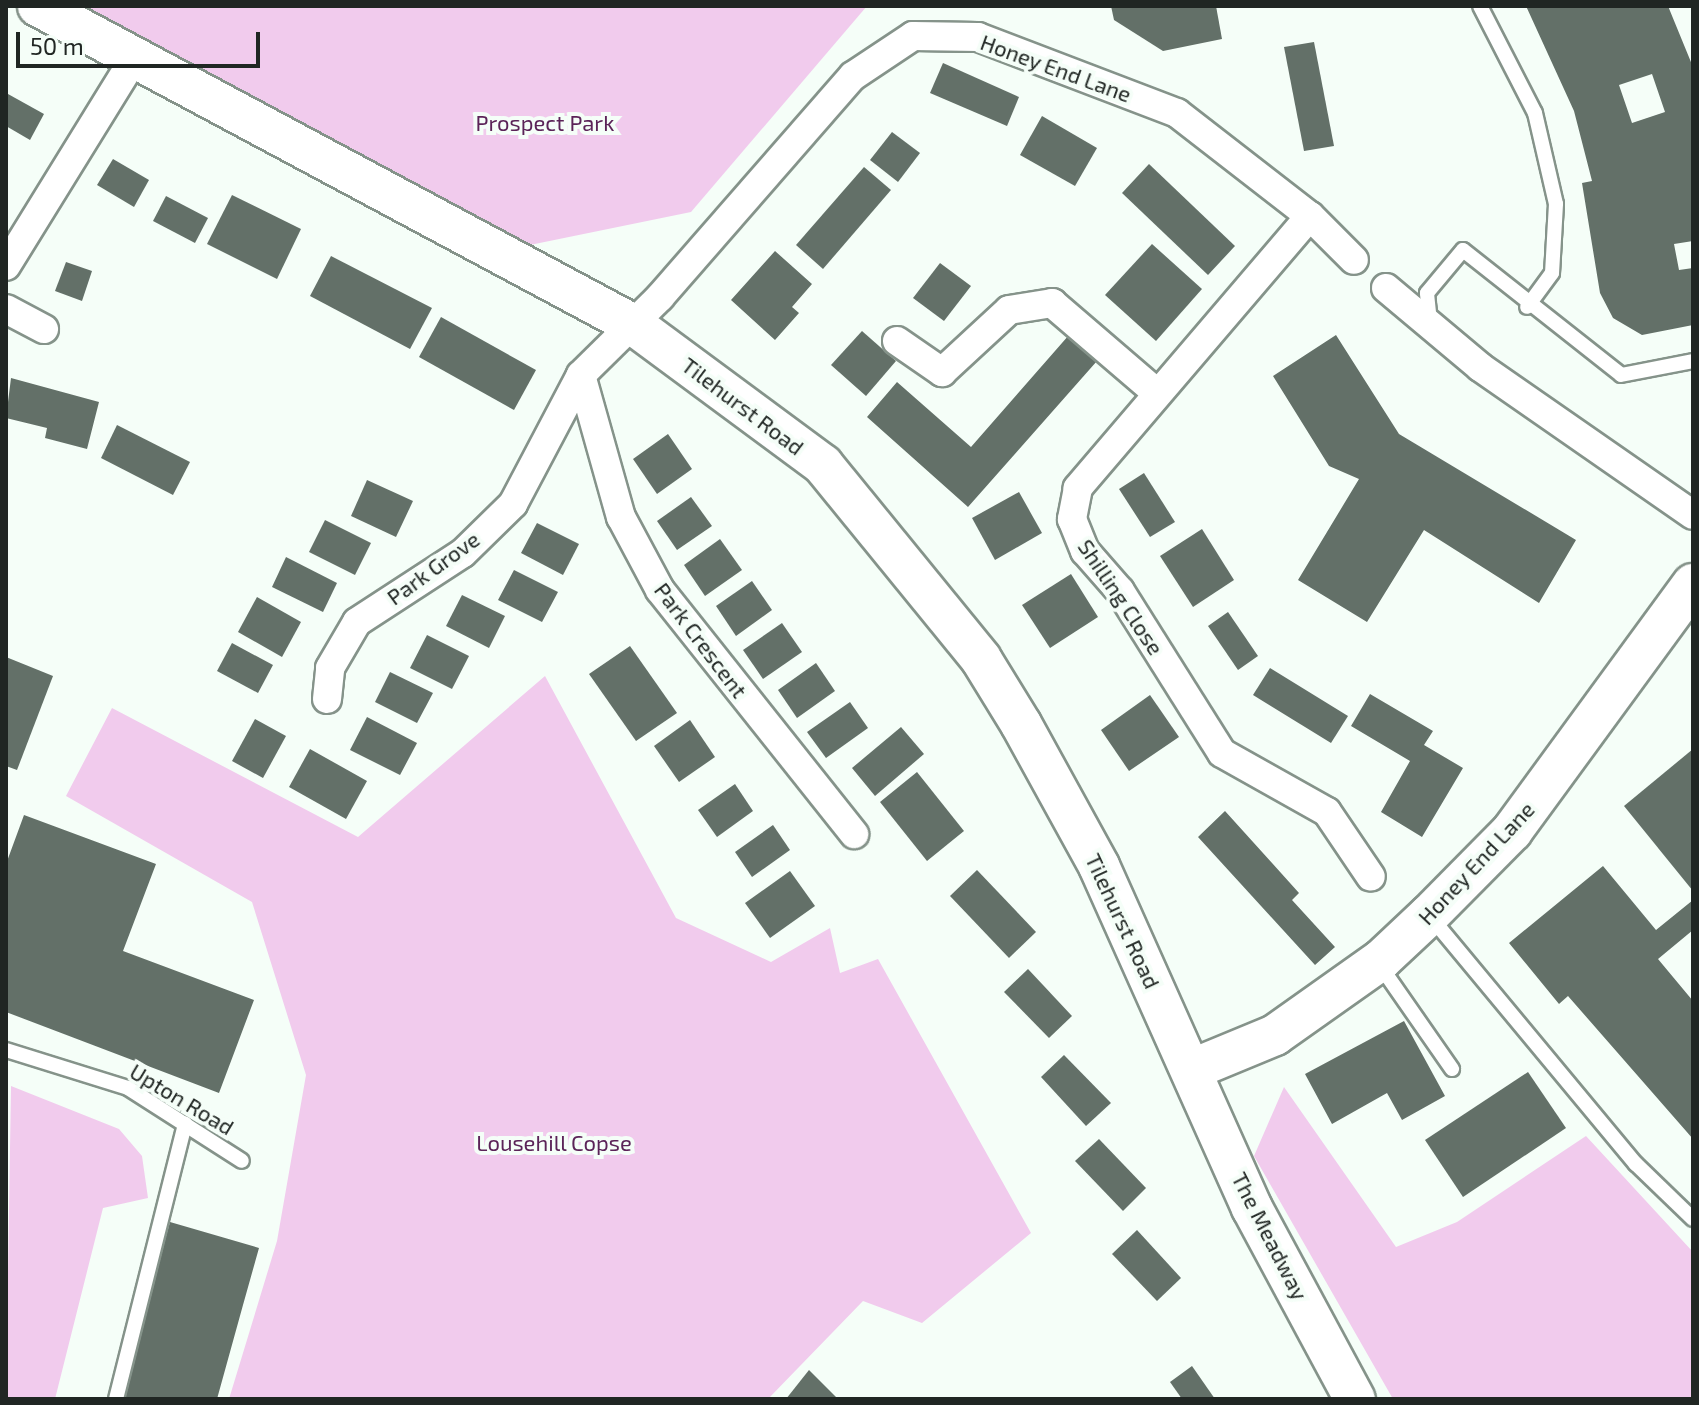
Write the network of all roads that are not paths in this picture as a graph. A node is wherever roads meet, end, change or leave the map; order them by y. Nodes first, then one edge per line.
1 (38, 6) edge
2 (1480, 6) edge
3 (133, 60) junction
4 (1310, 216) junction
5 (1354, 260) dead end
6 (6, 266) edge
7 (1386, 288) dead end
8 (1527, 307) junction
9 (6, 309) edge
10 (1430, 322) junction
11 (634, 325) junction
12 (44, 329) dead end
13 (897, 341) dead end
14 (1693, 361) edge
15 (581, 375) junction
16 (1157, 393) junction
17 (1693, 515) edge
18 (1693, 584) edge
19 (327, 699) dead end
20 (854, 834) dead end
21 (1371, 877) dead end
22 (1429, 915) junction
23 (1378, 963) junction
24 (6, 1050) edge
25 (1193, 1069) junction
26 (1452, 1069) dead end
27 (185, 1124) junction
28 (242, 1161) dead end
29 (1693, 1219) edge
30 (116, 1399) edge
31 (1355, 1399) edge

1 - 3 street, Tilehurst Road
2 - 8 lane
3 - 6 street
3 - 11 street, Tilehurst Road
4 - 5 street, Honey End Lane
4 - 11 street, Honey End Lane
4 - 16 street, Shilling Close
7 - 10 street
8 - 10 lane
8 - 14 lane
9 - 12 street
10 - 17 street
11 - 15 street, Park Grove
11 - 25 street, Tilehurst Road
13 - 16 street
15 - 19 street, Park Grove
15 - 20 street, Park Crescent
16 - 21 street, Shilling Close
18 - 22 street, Honey End Lane
22 - 23 street, Honey End Lane
22 - 29 lane
23 - 25 street, Honey End Lane
23 - 26 lane
24 - 27 lane, Upton Road
25 - 31 street, The Meadway
27 - 28 lane, Upton Road
27 - 30 lane

